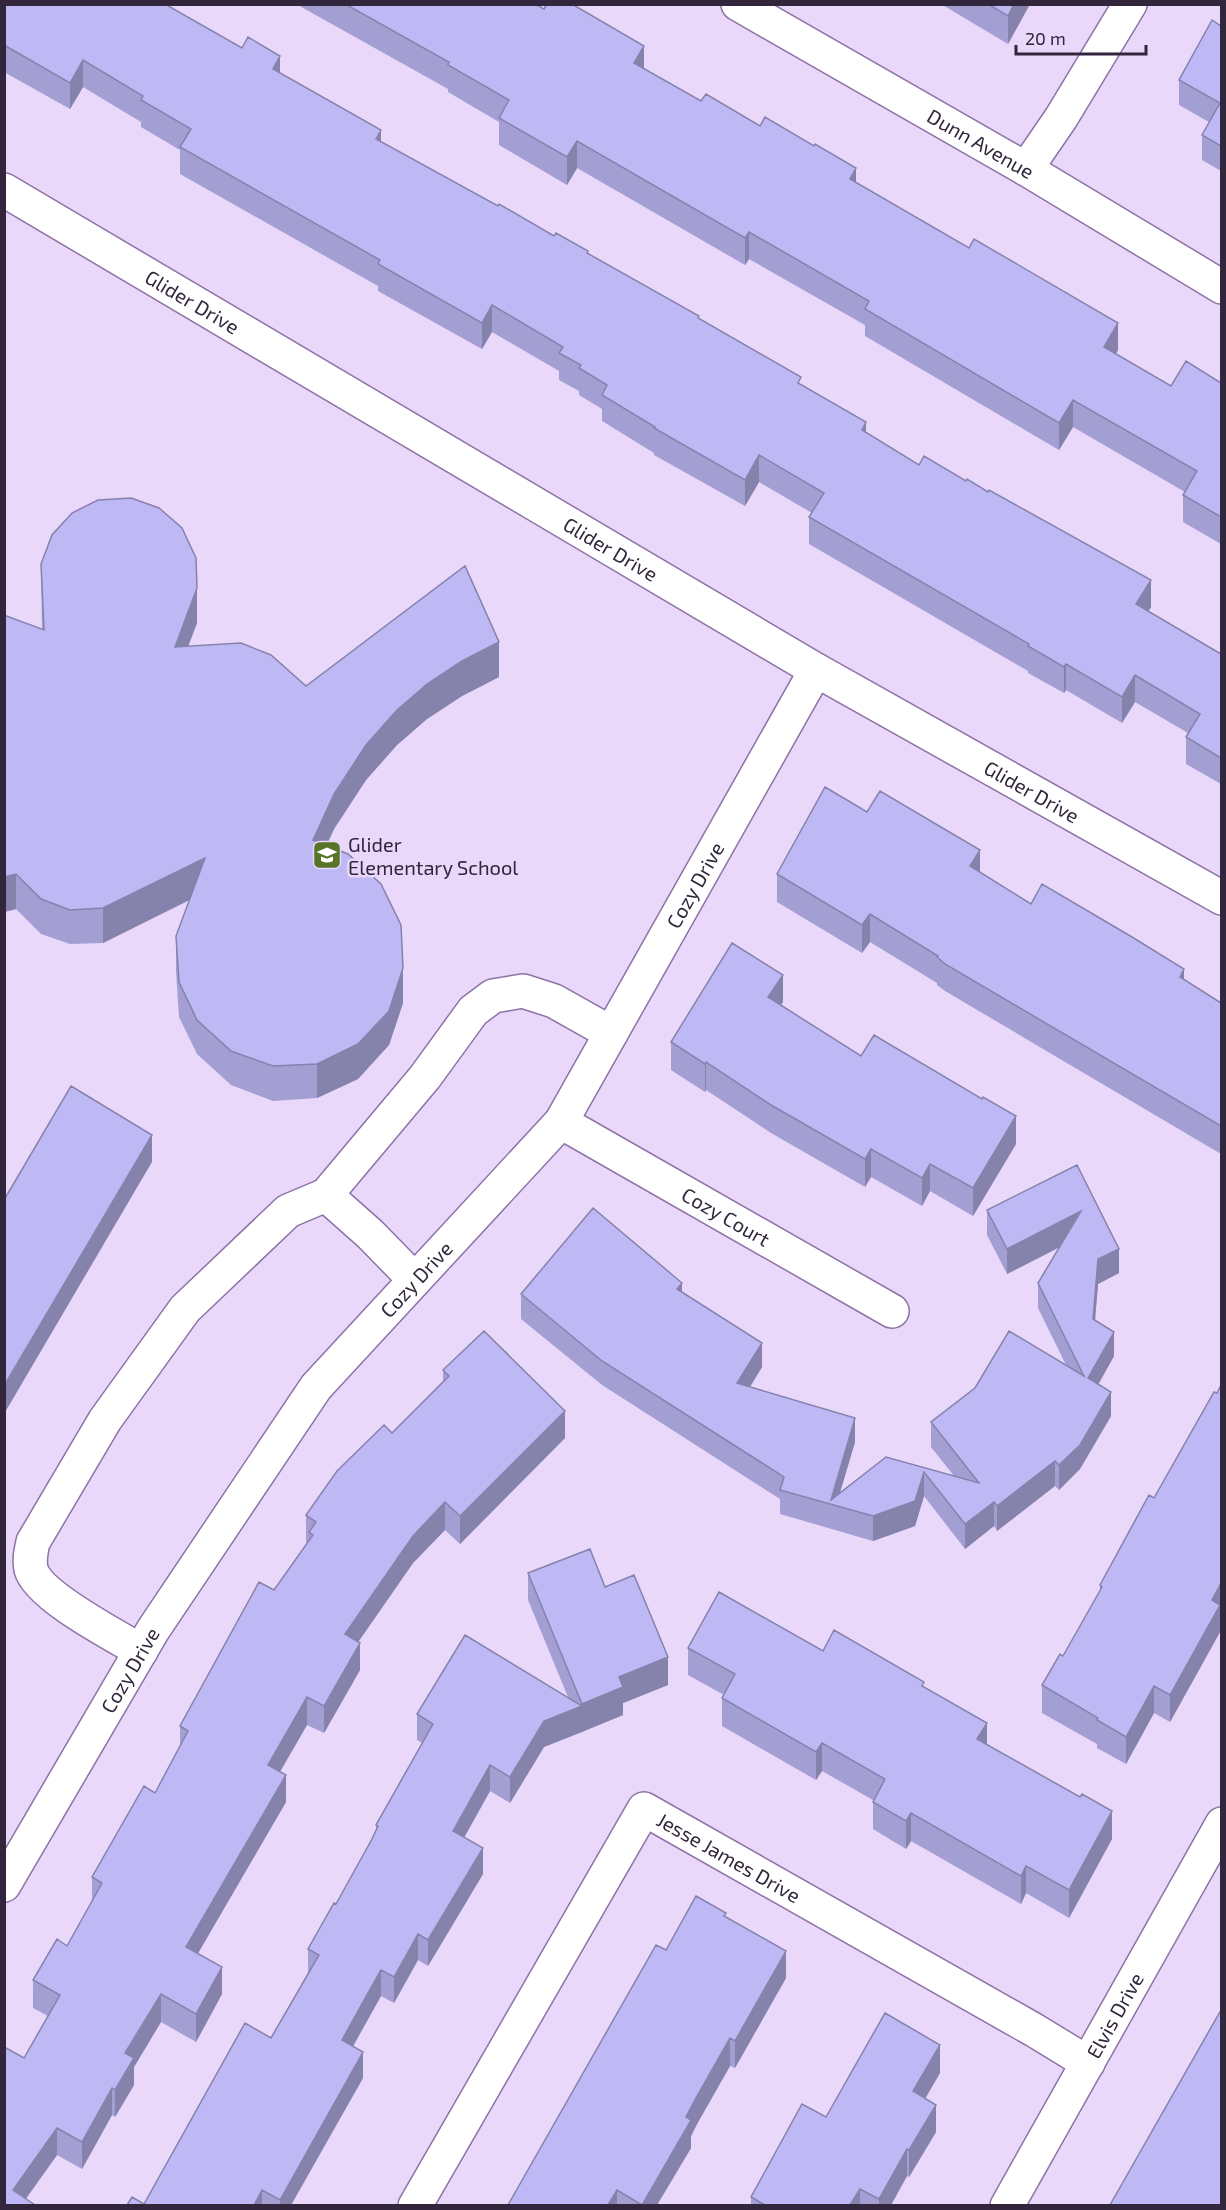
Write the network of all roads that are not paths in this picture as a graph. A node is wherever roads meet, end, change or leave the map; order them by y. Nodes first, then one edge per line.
1 (738, 4) edge
2 (1130, 4) edge
3 (1026, 169) junction
4 (4, 190) edge
5 (1221, 287) edge
6 (816, 670) junction
7 (1221, 898) edge
8 (611, 1033) junction
9 (561, 1122) junction
10 (326, 1195) junction
11 (415, 1280) junction
12 (892, 1311) dead end
13 (141, 1651) junction
14 (1221, 1824) edge
15 (4, 1885) edge
16 (1088, 2063) junction
17 (415, 2205) edge
18 (1007, 2205) edge

1 - 3 street, Dunn Avenue
2 - 3 street
3 - 5 street, Dunn Avenue
4 - 6 street, Glider Drive
6 - 7 street, Glider Drive
6 - 8 street, Cozy Drive
8 - 9 street, Cozy Drive
8 - 10 street
9 - 11 street, Cozy Drive
9 - 12 street, Cozy Court
10 - 11 street
10 - 13 street
11 - 13 street, Cozy Drive
13 - 15 street, Cozy Drive
14 - 16 street, Elvis Drive
16 - 17 street, Jesse James Drive
16 - 18 street, Elvis Drive

